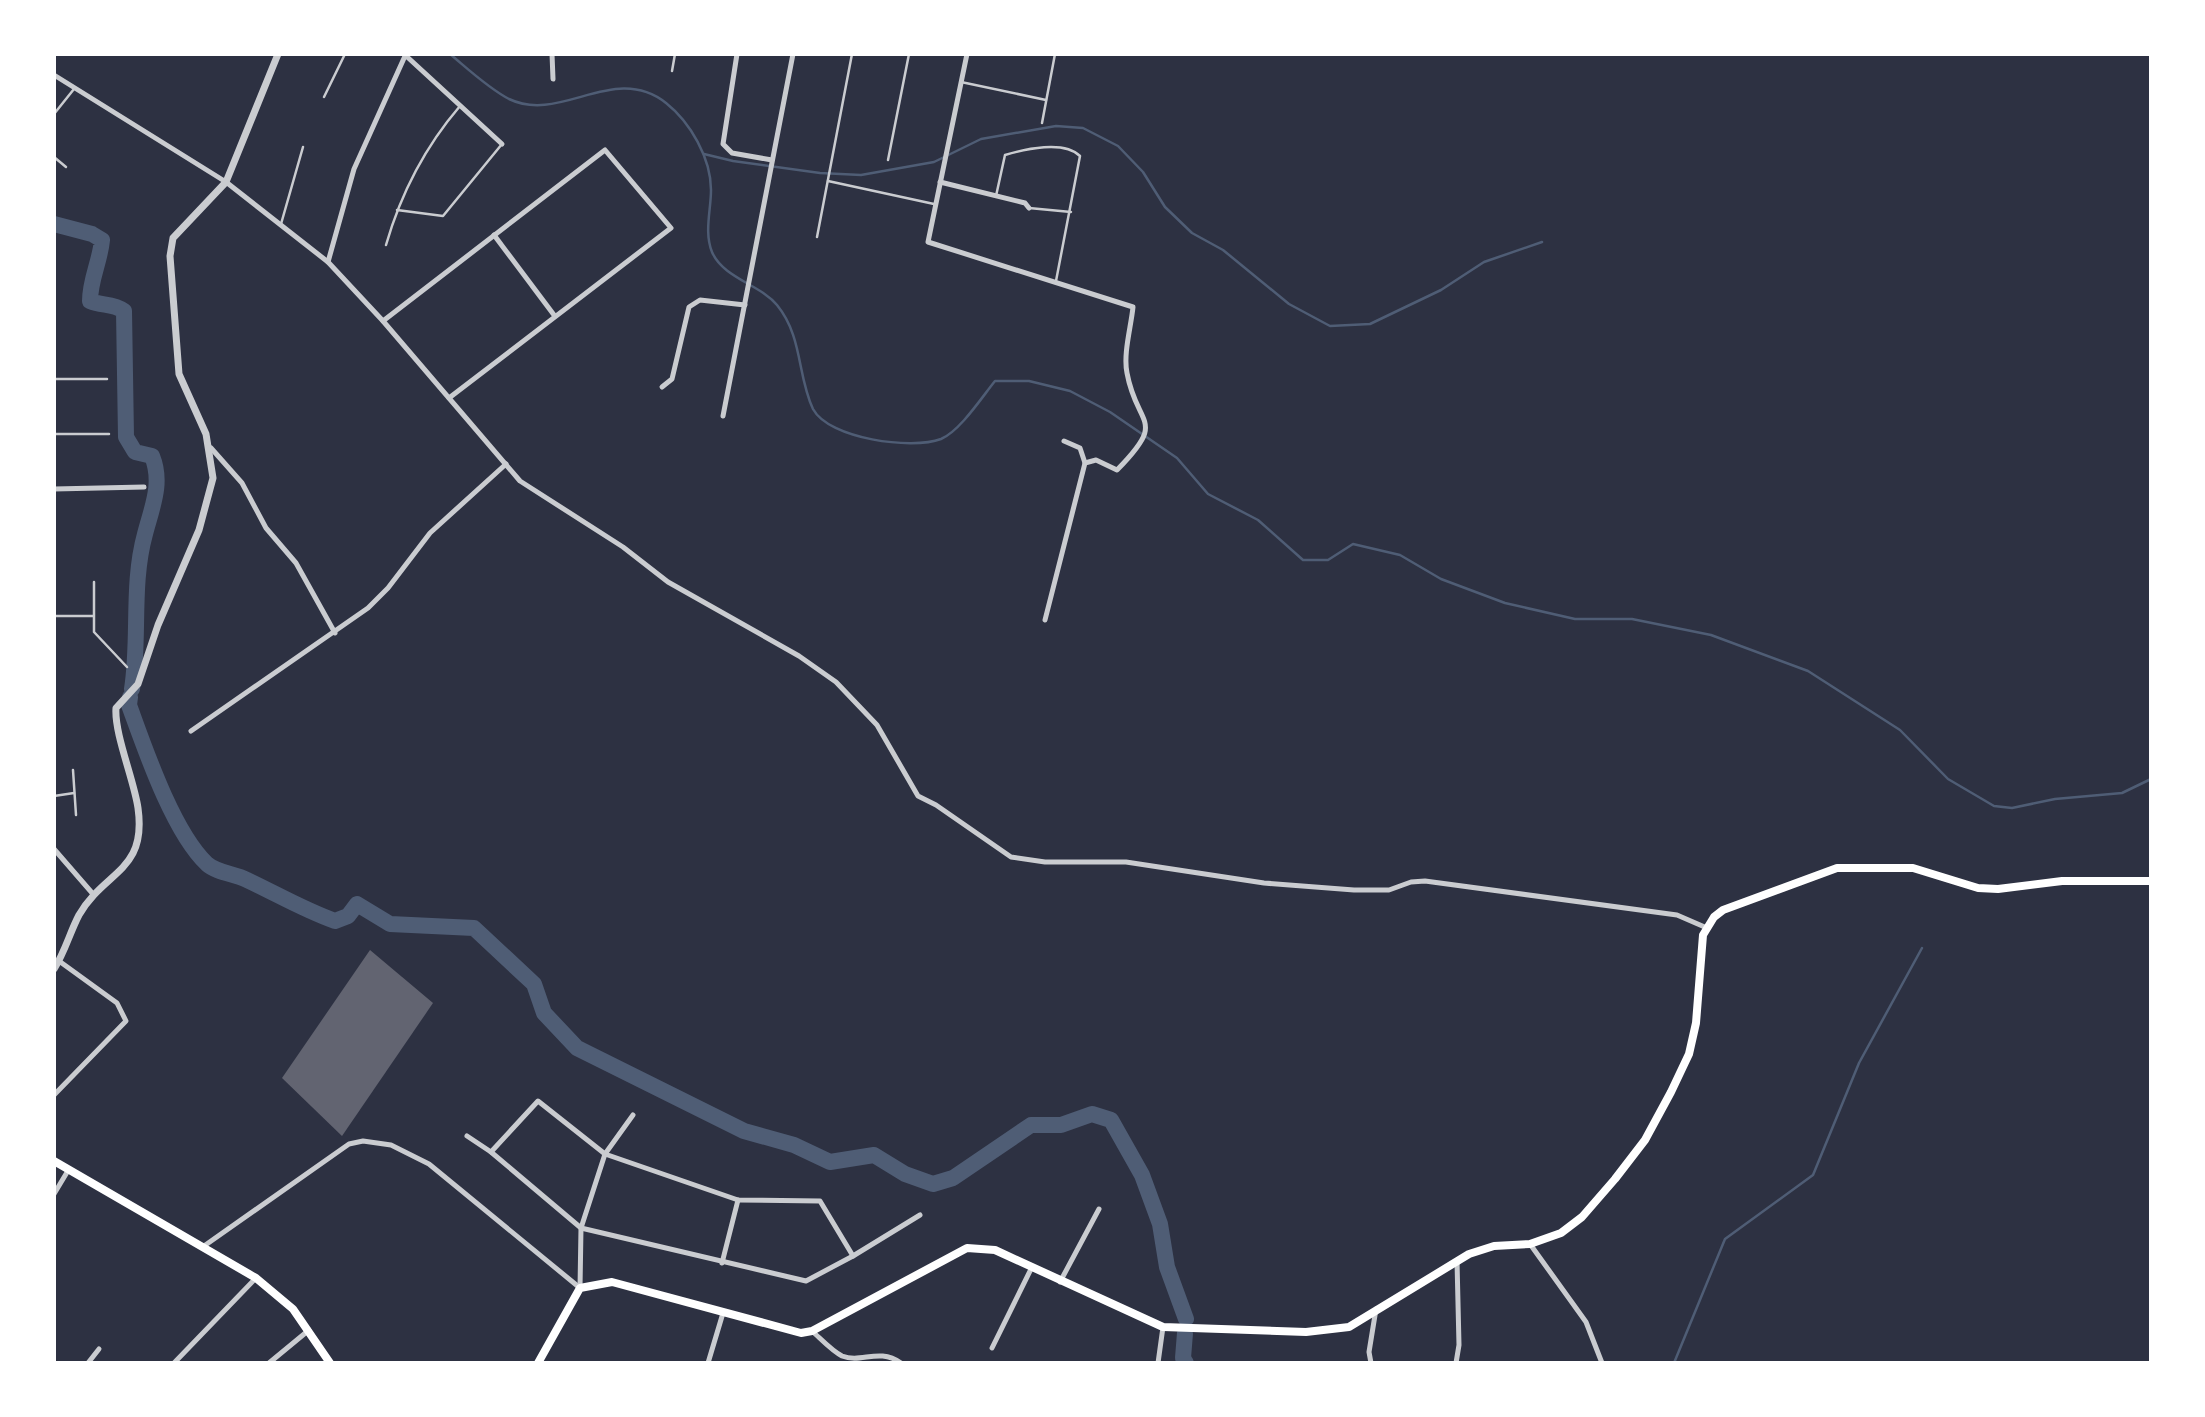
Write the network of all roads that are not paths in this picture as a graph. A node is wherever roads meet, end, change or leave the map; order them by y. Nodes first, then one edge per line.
1 (278, 54) edge
2 (345, 54) edge
3 (552, 54) edge
4 (675, 54) edge
5 (737, 54) edge
6 (793, 54) edge
7 (852, 54) edge
8 (909, 54) edge
9 (967, 54) edge
10 (1055, 54) edge
11 (405, 55) edge
12 (671, 71) dead end
13 (54, 75) edge
14 (554, 79) dead end
15 (961, 82) junction
16 (76, 87) junction
17 (324, 97) dead end
18 (1046, 100) junction
19 (460, 106) junction
20 (54, 114) edge
21 (1042, 123) dead end
22 (502, 144) joint
23 (303, 147) dead end
24 (54, 157) edge
25 (772, 160) junction
26 (888, 160) dead end
27 (66, 167) dead end
28 (828, 181) junction
29 (226, 182) junction
30 (940, 183) junction
31 (996, 197) junction
32 (936, 204) junction
33 (1029, 208) joint
34 (396, 210) junction
35 (1071, 212) junction
36 (281, 224) junction
37 (494, 234) junction
38 (817, 237) dead end
39 (386, 245) dead end
40 (328, 262) junction
41 (1056, 281) junction
42 (745, 305) junction
43 (554, 315) junction
44 (383, 321) junction
45 (54, 379) edge
46 (107, 379) dead end
47 (662, 387) dead end
48 (449, 398) junction
49 (723, 416) dead end
50 (54, 434) edge
51 (109, 434) dead end
52 (1064, 441) dead end
53 (211, 448) junction
54 (1085, 463) junction
55 (506, 464) junction
56 (145, 487) dead end
57 (54, 489) edge
58 (94, 582) dead end
59 (54, 616) edge
60 (93, 616) junction
61 (1045, 620) dead end
62 (335, 633) junction
63 (127, 667) dead end
64 (191, 731) dead end
65 (73, 770) dead end
66 (74, 793) junction
67 (54, 796) edge
68 (76, 815) dead end
69 (54, 849) edge
70 (2151, 881) edge
71 (93, 894) junction
72 (1707, 928) junction
73 (57, 965) edge
74 (54, 1094) edge
75 (632, 1115) dead end
76 (467, 1136) dead end
77 (491, 1152) junction
78 (605, 1154) junction
79 (54, 1161) edge
80 (69, 1169) junction
81 (54, 1194) edge
82 (738, 1199) junction
83 (1099, 1209) dead end
84 (920, 1215) dead end
85 (581, 1228) junction
86 (1530, 1244) junction
87 (204, 1246) junction
88 (853, 1256) junction
89 (1457, 1259) junction
90 (722, 1264) junction
91 (1032, 1267) junction
92 (256, 1278) junction
93 (1060, 1282) junction
94 (580, 1288) junction
95 (1376, 1309) junction
96 (723, 1313) junction
97 (1163, 1327) junction
98 (309, 1331) junction
99 (812, 1331) junction
100 (992, 1348) dead end
101 (99, 1349) dead end
102 (88, 1363) edge
103 (174, 1363) edge
104 (269, 1363) edge
105 (330, 1363) edge
106 (538, 1363) edge
107 (708, 1363) edge
108 (901, 1363) edge
109 (1158, 1363) edge
110 (1371, 1363) edge
111 (1456, 1363) edge
112 (1602, 1363) edge

1 - 29 street
2 - 17 lane
3 - 14 street
4 - 12 lane
5 - 25 street
6 - 25 street
7 - 28 lane
8 - 26 lane
9 - 15 street
10 - 18 lane
11 - 19 street
11 - 40 street
13 - 16 street
15 - 18 lane
15 - 30 street
16 - 20 lane
16 - 29 street
18 - 21 lane
19 - 22 street
19 - 34 lane
22 - 34 lane
23 - 36 lane
24 - 27 lane
25 - 42 street
28 - 32 lane
28 - 38 lane
29 - 36 street
29 - 53 street
30 - 31 street
30 - 32 street
31 - 33 street
31 - 35 lane
32 - 41 street
33 - 35 lane
34 - 39 lane
35 - 41 lane
36 - 40 street
37 - 43 street
37 - 43 street
37 - 44 street
40 - 44 street
41 - 54 street
42 - 47 street
42 - 49 street
43 - 48 street
44 - 48 street
45 - 46 lane
48 - 55 street
50 - 51 lane
52 - 54 street
53 - 62 street
53 - 71 street
54 - 61 street
55 - 62 street
55 - 72 street
56 - 57 street
58 - 60 lane
59 - 60 lane
60 - 63 lane
62 - 64 street
65 - 66 lane
66 - 67 lane
66 - 68 lane
69 - 71 street
70 - 72 main road
71 - 73 street
72 - 86 main road
73 - 74 street
75 - 78 street
76 - 77 street
77 - 78 street
77 - 85 street
78 - 82 street
78 - 85 street
79 - 80 main road
80 - 81 street
80 - 87 main road
82 - 88 street
82 - 90 street
83 - 93 street
84 - 88 street
85 - 90 street
85 - 94 street
86 - 89 main road
86 - 112 street
87 - 92 main road
87 - 94 street
88 - 90 street
89 - 95 main road
89 - 111 street
91 - 93 main road
91 - 99 main road
91 - 100 street
92 - 98 main road
92 - 103 street
93 - 97 main road
94 - 96 main road
94 - 106 main road
95 - 97 main road
95 - 110 street
96 - 99 main road
96 - 107 street
97 - 109 street
98 - 104 street
98 - 105 main road
99 - 108 street
101 - 102 street

